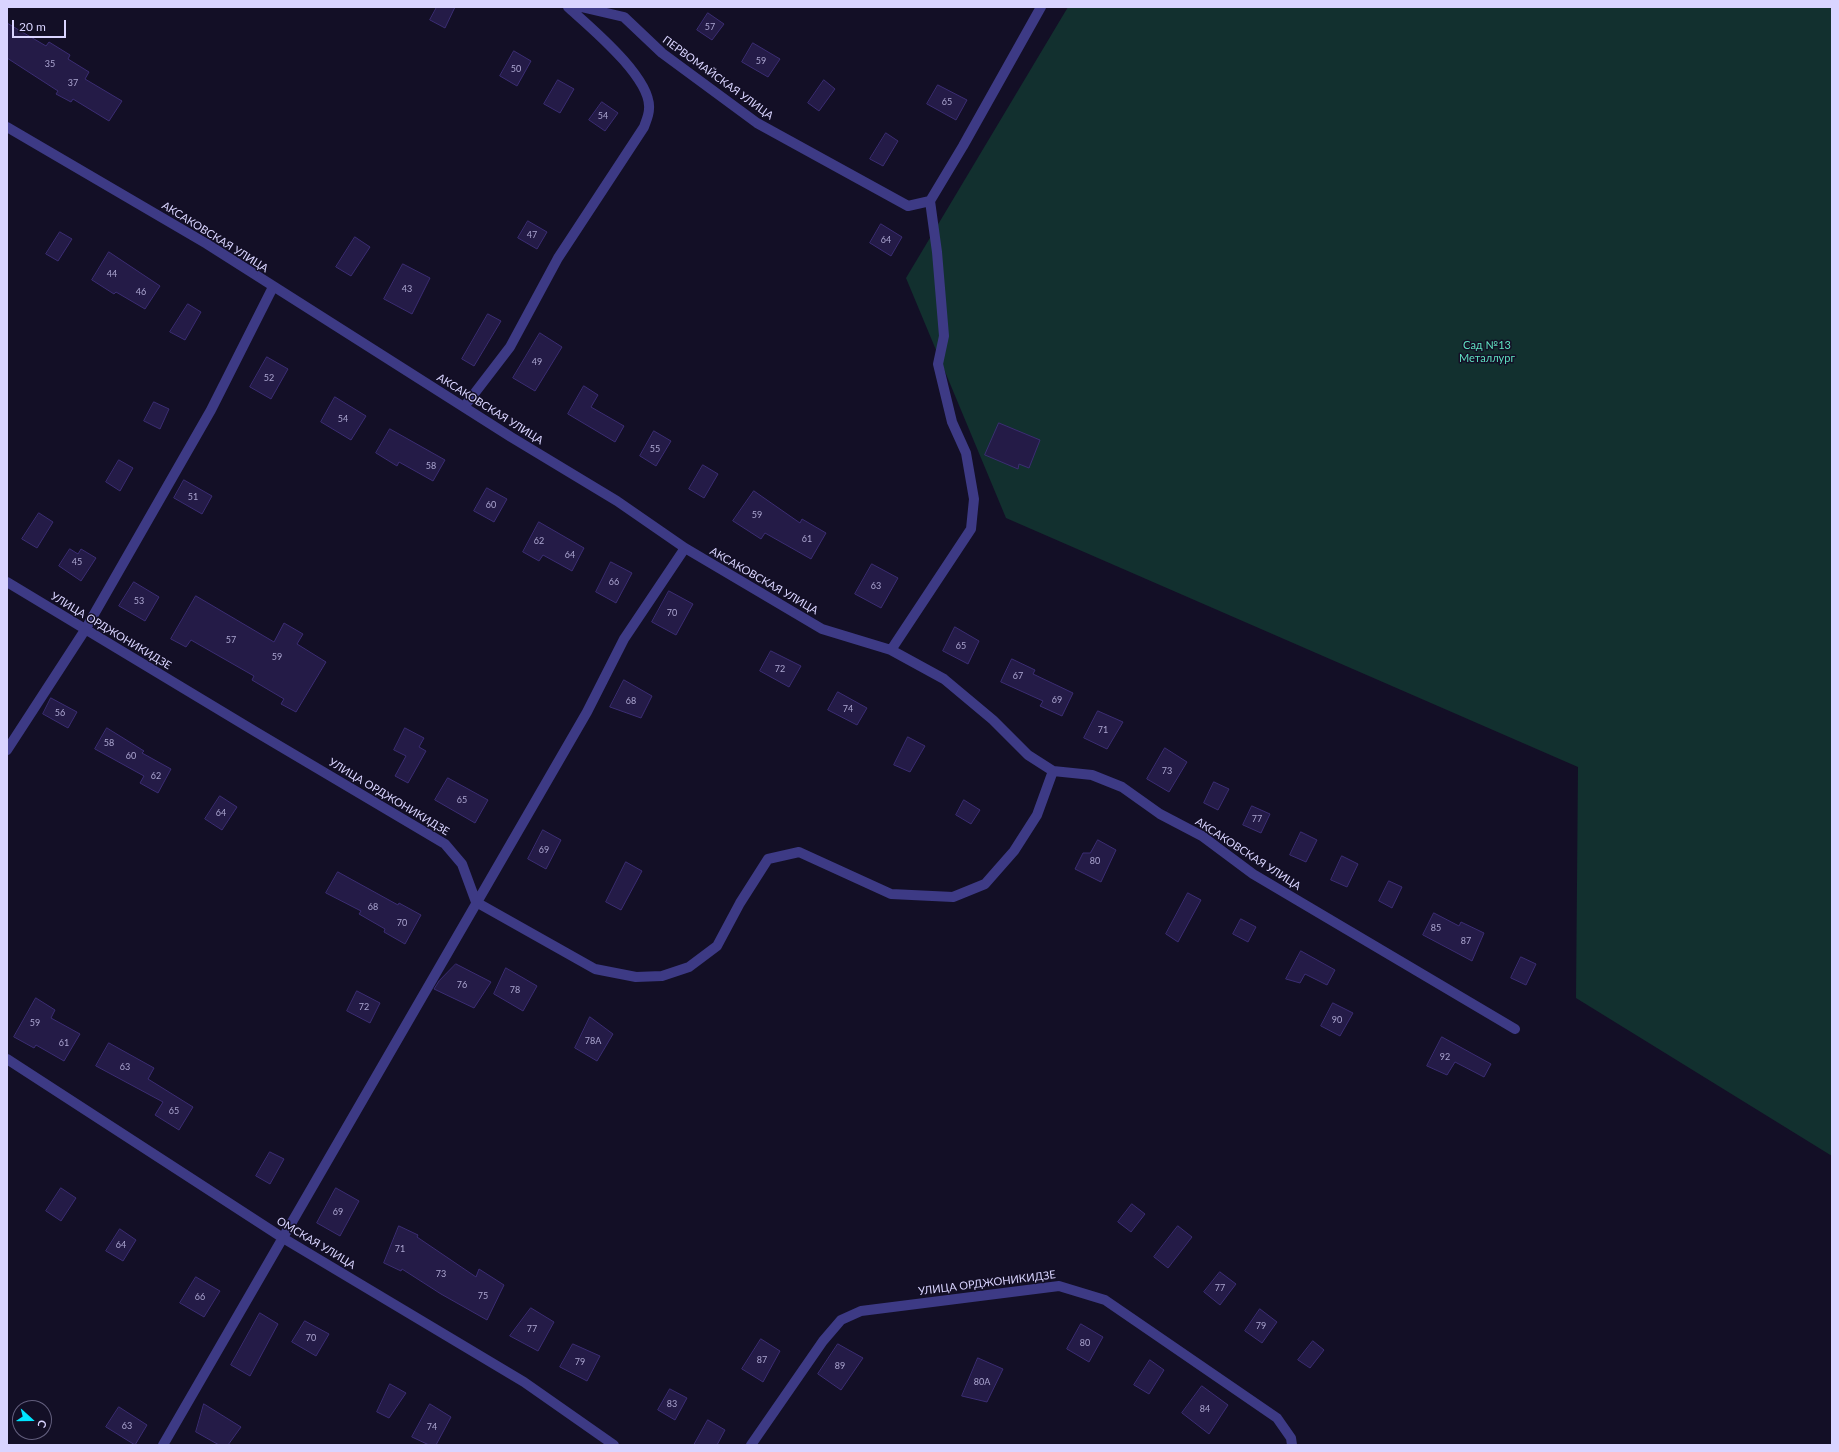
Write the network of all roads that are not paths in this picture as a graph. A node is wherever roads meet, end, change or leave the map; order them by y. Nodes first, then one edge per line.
1 (568, 7) edge
2 (581, 7) edge
3 (1041, 7) edge
4 (7, 127) edge
5 (930, 201) junction
6 (273, 287) junction
7 (464, 407) junction
8 (684, 548) junction
9 (7, 582) edge
10 (85, 630) junction
11 (891, 650) junction
12 (7, 750) edge
13 (1052, 771) junction
14 (476, 902) junction
15 (1514, 1029) dead end
16 (7, 1059) edge
17 (283, 1238) junction
18 (1291, 1442) edge
19 (163, 1445) edge
20 (614, 1445) edge
21 (751, 1445) edge

1 - 7 street
2 - 5 street, ПЕРВОМАЙСКАЯ УЛИЦА
3 - 5 street
4 - 6 street, АКСАКОВСКАЯ УЛИЦА
5 - 11 street
6 - 7 street, АКСАКОВСКАЯ УЛИЦА
6 - 10 street
7 - 8 street, АКСАКОВСКАЯ УЛИЦА
8 - 11 street, АКСАКОВСКАЯ УЛИЦА
8 - 14 street
9 - 10 street, УЛИЦА ОРДЖОНИКИДЗЕ
10 - 12 street
10 - 14 street, УЛИЦА ОРДЖОНИКИДЗЕ
11 - 13 street, АКСАКОВСКАЯ УЛИЦА
13 - 14 street
13 - 15 street, АКСАКОВСКАЯ УЛИЦА
14 - 17 street
16 - 17 street, ОМСКАЯ УЛИЦА
17 - 19 street
17 - 20 street, ОМСКАЯ УЛИЦА
18 - 21 street, УЛИЦА ОРДЖОНИКИДЗЕ

